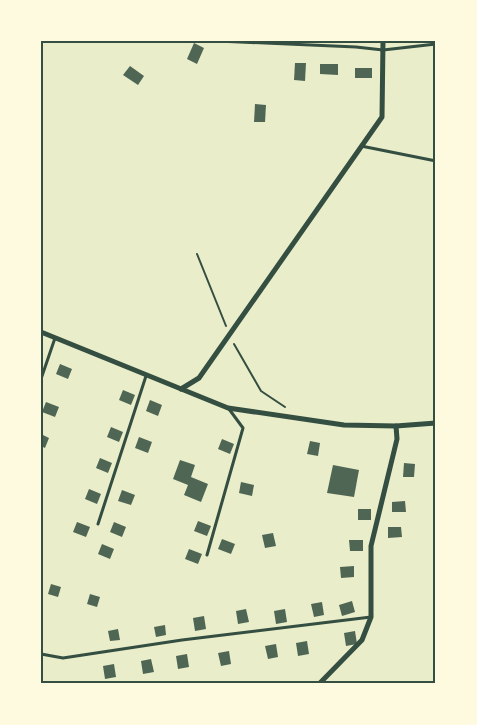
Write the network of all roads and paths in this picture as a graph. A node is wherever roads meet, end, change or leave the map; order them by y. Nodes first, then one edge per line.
1 (217, 41) edge
2 (383, 41) edge
3 (436, 44) edge
4 (383, 50) junction
5 (361, 146) junction
6 (436, 160) edge
7 (197, 254) dead end
8 (41, 332) edge
9 (229, 335) junction
10 (55, 337) junction
11 (146, 376) junction
12 (41, 379) edge
13 (181, 389) junction
14 (228, 408) junction
15 (289, 410) dead end
16 (436, 423) edge
17 (396, 426) junction
18 (98, 524) dead end
19 (207, 555) dead end
20 (371, 617) junction
21 (41, 654) edge
22 (319, 684) edge

1 - 4 lane
2 - 4 street
3 - 4 lane
4 - 5 street
5 - 6 lane
5 - 9 street
7 - 9 path
8 - 10 street
9 - 13 street
9 - 15 path
10 - 11 street
10 - 12 lane
11 - 13 street
11 - 18 lane
13 - 14 street
14 - 17 street
14 - 19 lane
16 - 17 street
17 - 20 street
20 - 21 lane
20 - 22 street

